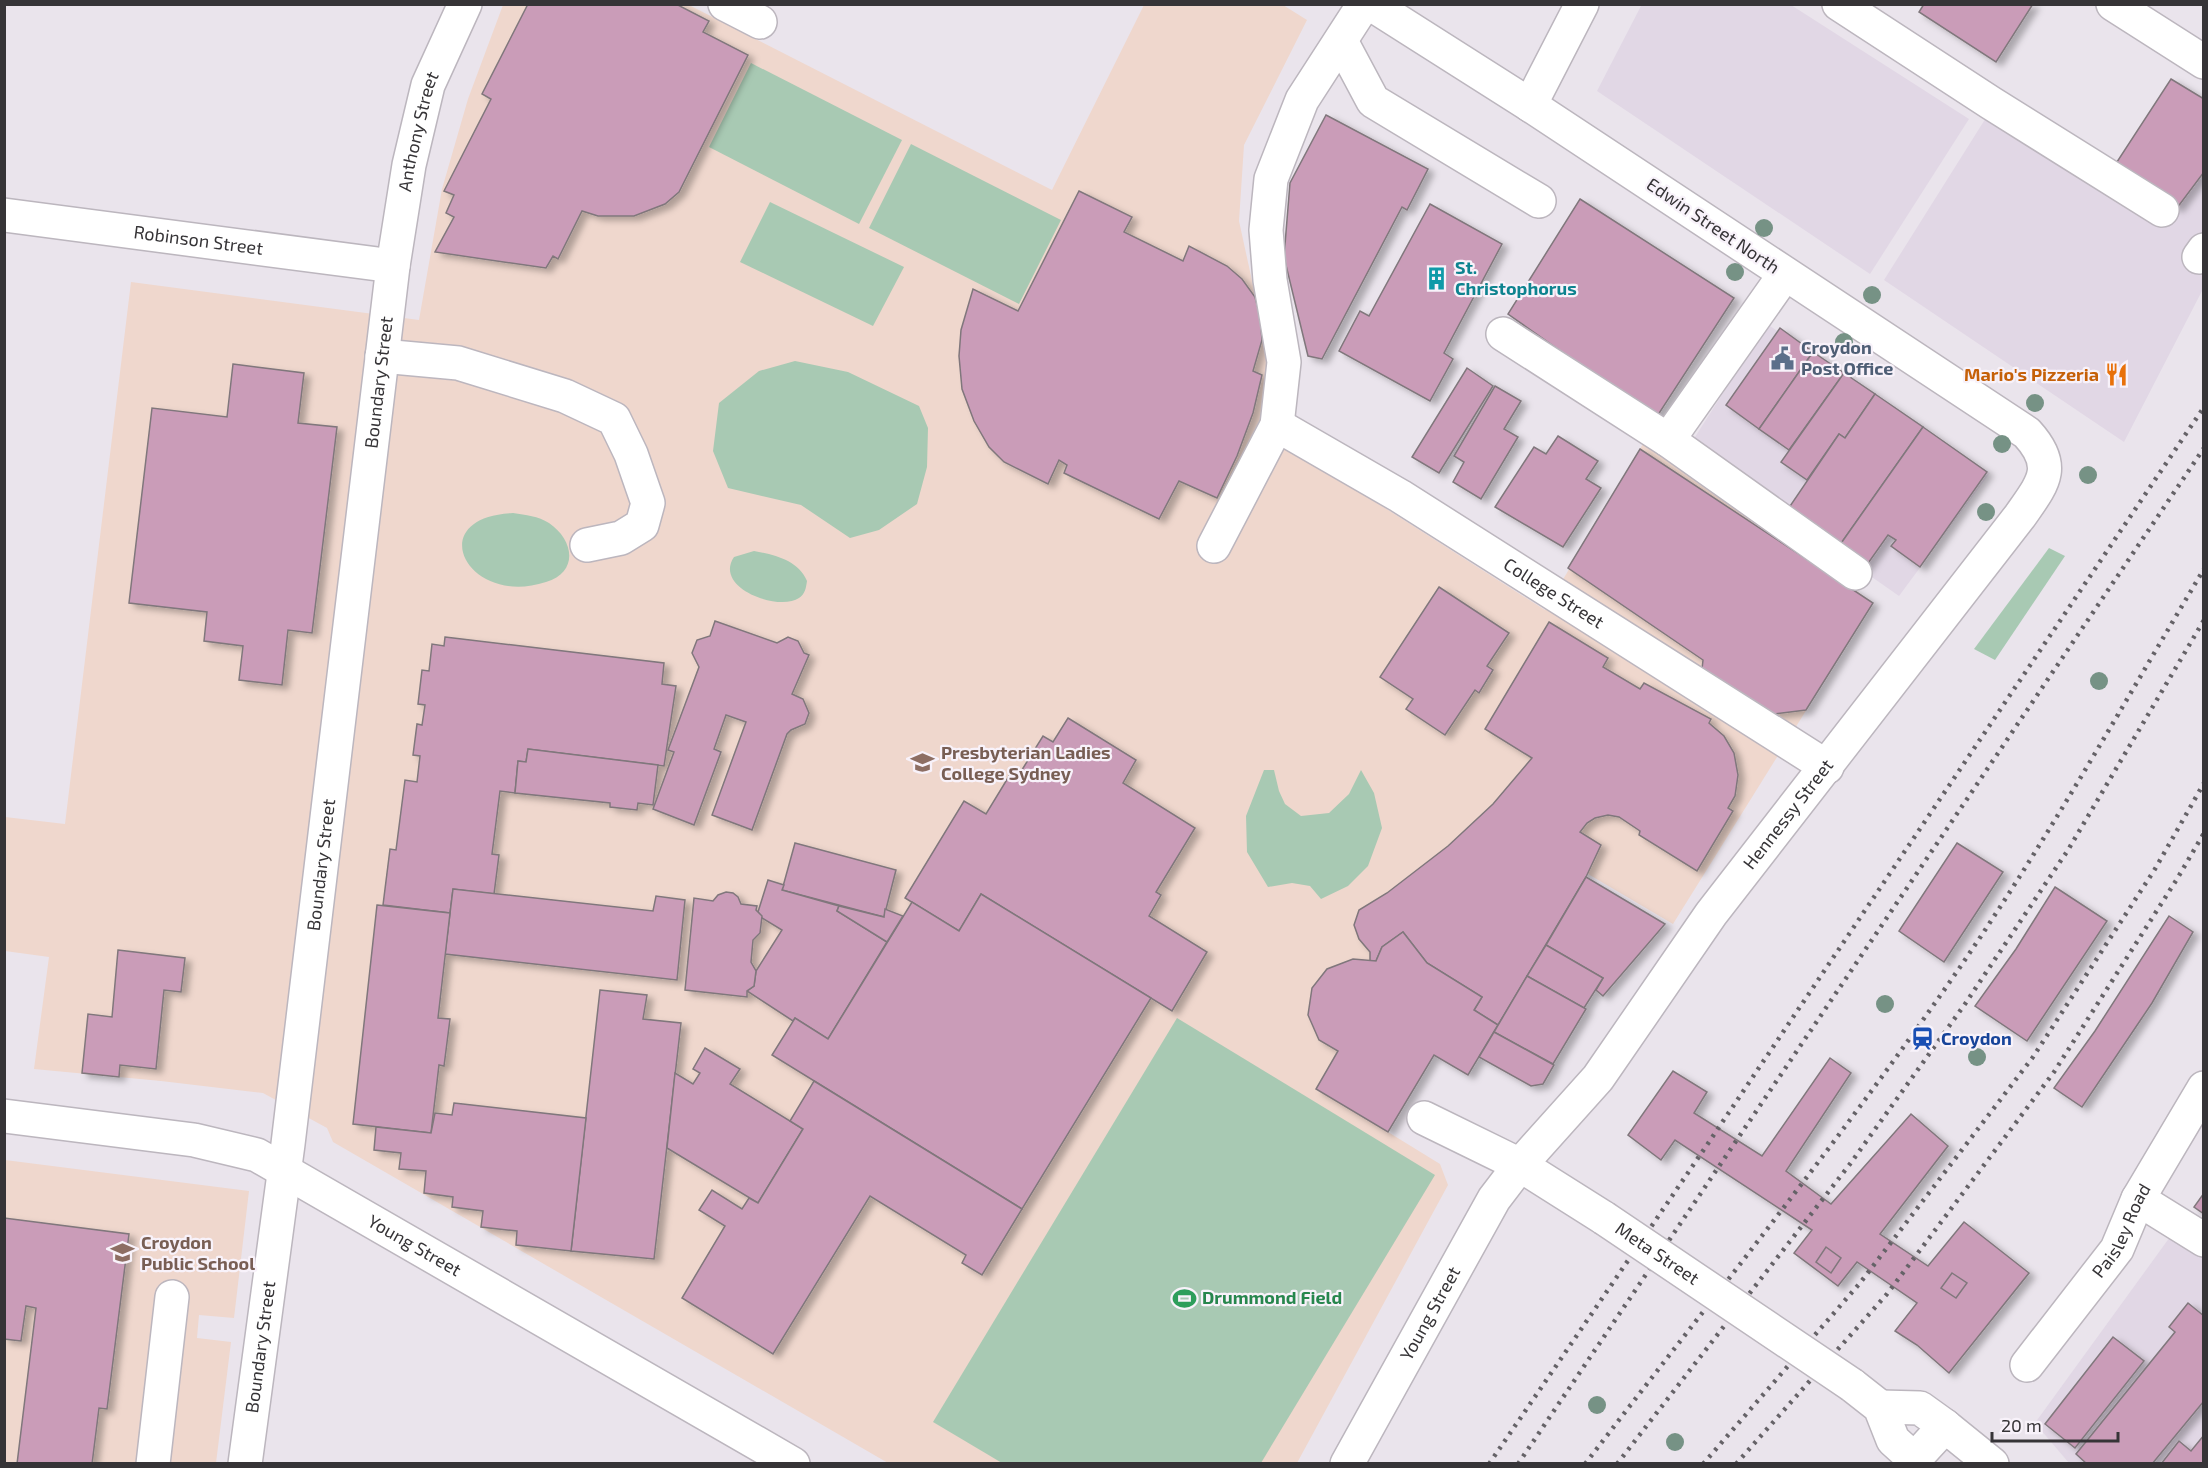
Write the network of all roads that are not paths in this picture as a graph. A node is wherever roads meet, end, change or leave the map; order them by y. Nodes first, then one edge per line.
1 (465, 4) edge
2 (725, 4) edge
3 (1365, 4) edge
4 (1371, 4) edge
5 (1582, 4) edge
6 (1839, 4) edge
7 (2113, 4) edge
8 (760, 22) dead end
9 (1341, 41) junction
10 (2204, 62) edge
11 (1530, 105) junction
12 (1539, 201) dead end
13 (2162, 210) dead end
14 (4, 215) edge
15 (393, 266) junction
16 (1785, 274) junction
17 (1503, 334) dead end
18 (382, 356) junction
19 (1277, 425) junction
20 (1668, 440) junction
21 (2045, 458) joint
22 (587, 545) dead end
23 (1214, 546) dead end
24 (1855, 573) dead end
25 (1827, 767) junction
26 (2204, 1088) edge
27 (4, 1116) edge
28 (1424, 1118) dead end
29 (1520, 1165) junction
30 (285, 1170) junction
31 (2138, 1199) junction
32 (2204, 1240) edge
33 (172, 1297) dead end
34 (2027, 1365) dead end
35 (1880, 1407) junction
36 (1945, 1426) junction
37 (1973, 1458) edge
38 (1914, 1462) edge
39 (153, 1464) edge
40 (245, 1464) edge
41 (793, 1464) edge
42 (1347, 1464) edge

1 - 15 street, Anthony Street
2 - 8 street
3 - 9 street
4 - 11 street, Edwin Street North
5 - 11 street
6 - 13 street
7 - 10 street
9 - 12 street
9 - 19 street
11 - 16 street, Edwin Street North
14 - 15 street, Robinson Street
15 - 18 street, Boundary Street
16 - 20 street
16 - 21 street, Edwin Street North
17 - 20 street
18 - 22 street
18 - 30 street, Boundary Street
19 - 23 street
19 - 25 street, College Street
20 - 24 street
21 - 25 street, Hennessy Street
25 - 29 street, Hennessy Street
26 - 31 street, Paisley Road
27 - 30 street, Young Street
28 - 29 street, Meta Street
29 - 35 street, Meta Street, bridge
29 - 42 street, Young Street
30 - 40 street, Boundary Street
30 - 41 street, Young Street
31 - 32 street
31 - 34 street, Paisley Road
33 - 39 street
35 - 36 street
35 - 38 street
36 - 37 street
36 - 38 street

